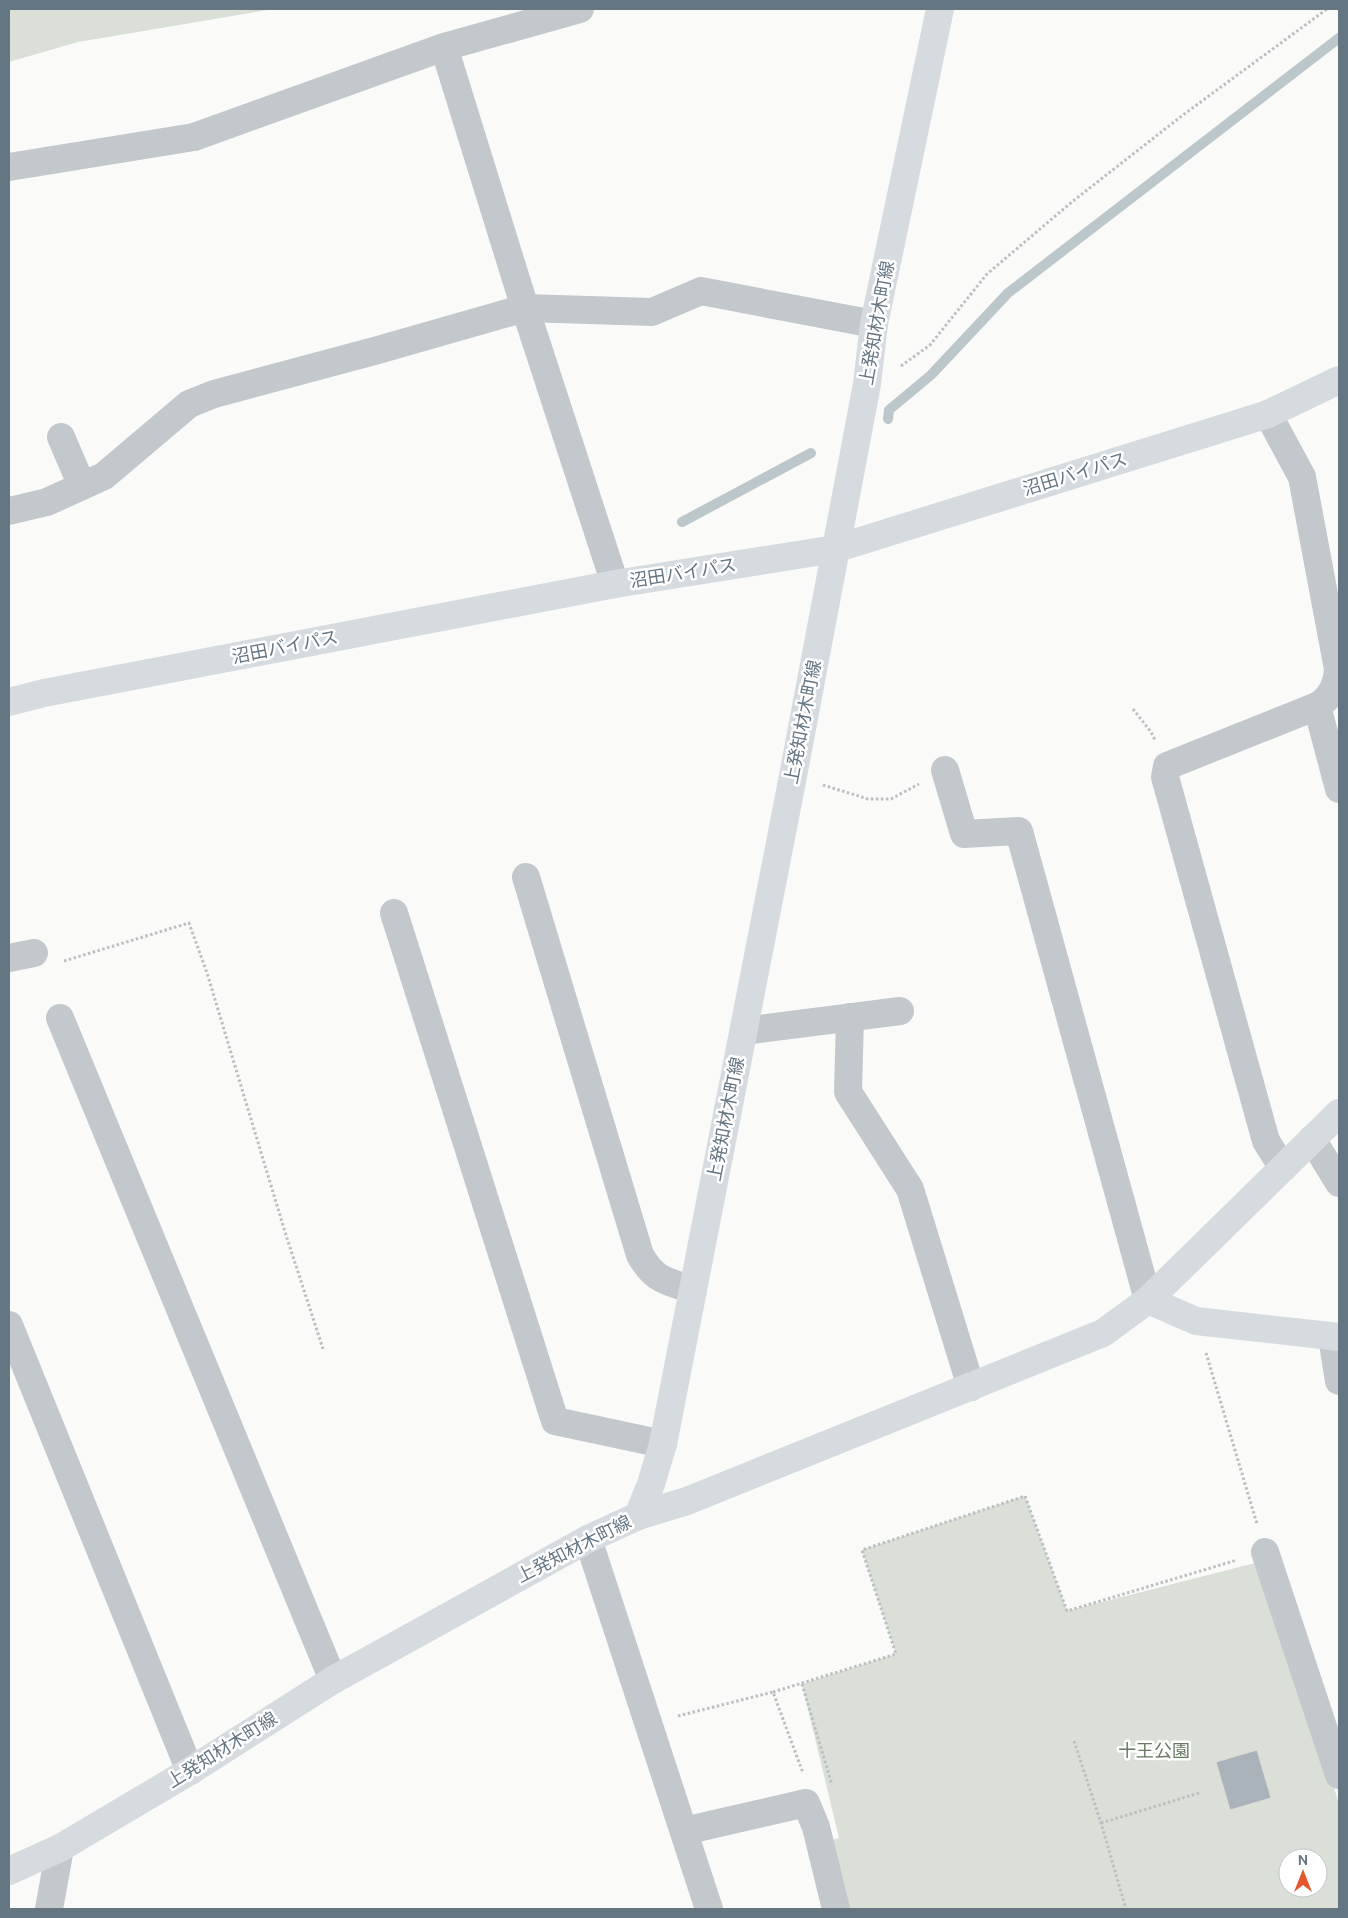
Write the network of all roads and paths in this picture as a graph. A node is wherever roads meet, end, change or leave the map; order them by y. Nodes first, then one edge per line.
1 (580, 9) edge
2 (940, 9) edge
3 (1327, 9) edge
4 (444, 47) junction
5 (9, 167) edge
6 (525, 308) junction
7 (874, 324) junction
8 (1339, 380) edge
9 (867, 384) junction
10 (1268, 414) junction
11 (61, 437) dead end
12 (82, 486) junction
13 (9, 511) edge
14 (835, 549) junction
15 (615, 584) junction
16 (9, 702) edge
17 (1317, 706) junction
18 (1133, 709) dead end
19 (1167, 766) junction
20 (945, 770) joint
21 (794, 776) junction
22 (1339, 789) edge
23 (526, 876) dead end
24 (394, 913) dead end
25 (21, 956) edge
26 (900, 1011) dead end
27 (850, 1017) junction
28 (60, 1018) dead end
29 (744, 1030) junction
30 (1339, 1114) edge
31 (1312, 1139) junction
32 (1283, 1168) junction
33 (1339, 1183) edge
34 (693, 1290) junction
35 (1148, 1300) junction
36 (1196, 1321) junction
37 (9, 1325) edge
38 (1335, 1337) edge
39 (323, 1348) dead end
40 (1339, 1381) edge
41 (971, 1387) junction
42 (663, 1444) junction
43 (638, 1516) junction
44 (588, 1539) junction
45 (1265, 1552) junction
46 (333, 1680) junction
47 (802, 1684) junction
48 (773, 1692) junction
49 (648, 1723) junction
50 (1074, 1741) dead end
51 (190, 1771) junction
52 (1339, 1775) edge
53 (834, 1794) dead end
54 (1199, 1794) dead end
55 (806, 1803) junction
56 (1102, 1823) junction
57 (684, 1831) junction
58 (60, 1848) junction
59 (9, 1871) edge
60 (49, 1909) edge
61 (709, 1909) edge
62 (836, 1909) edge
63 (1126, 1909) edge

1 - 4 street
2 - 7 street, 上発知材木町線
3 - 9 path
4 - 5 street
4 - 6 street
6 - 7 street
6 - 12 street
6 - 15 street
7 - 9 street, 上発知材木町線
8 - 10 street, 沼田バイパス
9 - 14 street, 上発知材木町線
10 - 14 street, 沼田バイパス
10 - 17 street
11 - 12 street
12 - 13 street
14 - 15 street, 沼田バイパス
14 - 21 street, 上発知材木町線
15 - 16 street, 沼田バイパス
17 - 19 street
17 - 22 street
18 - 19 path
19 - 32 street
20 - 21 path
20 - 35 street
21 - 29 street, 上発知材木町線
23 - 34 street
24 - 42 street
25 - 39 path
26 - 27 street
27 - 29 street
27 - 41 street
28 - 46 street
29 - 34 street, 上発知材木町線
30 - 31 street
31 - 32 street
31 - 33 street
32 - 35 street
34 - 42 street, 上発知材木町線
35 - 36 street
35 - 41 street
36 - 38 street
36 - 45 path
37 - 51 street
38 - 40 street
41 - 43 street
42 - 43 street, 上発知材木町線
43 - 44 street, 上発知材木町線
44 - 46 street, 上発知材木町線
44 - 49 street
45 - 47 path
45 - 52 street
46 - 51 street, 上発知材木町線
47 - 48 path
47 - 53 path
48 - 49 path
48 - 55 path
49 - 57 street
50 - 56 path
51 - 58 street, 上発知材木町線
54 - 56 path
55 - 57 street
55 - 62 street
56 - 63 path
57 - 61 street
58 - 59 street, 上発知材木町線
58 - 60 street

